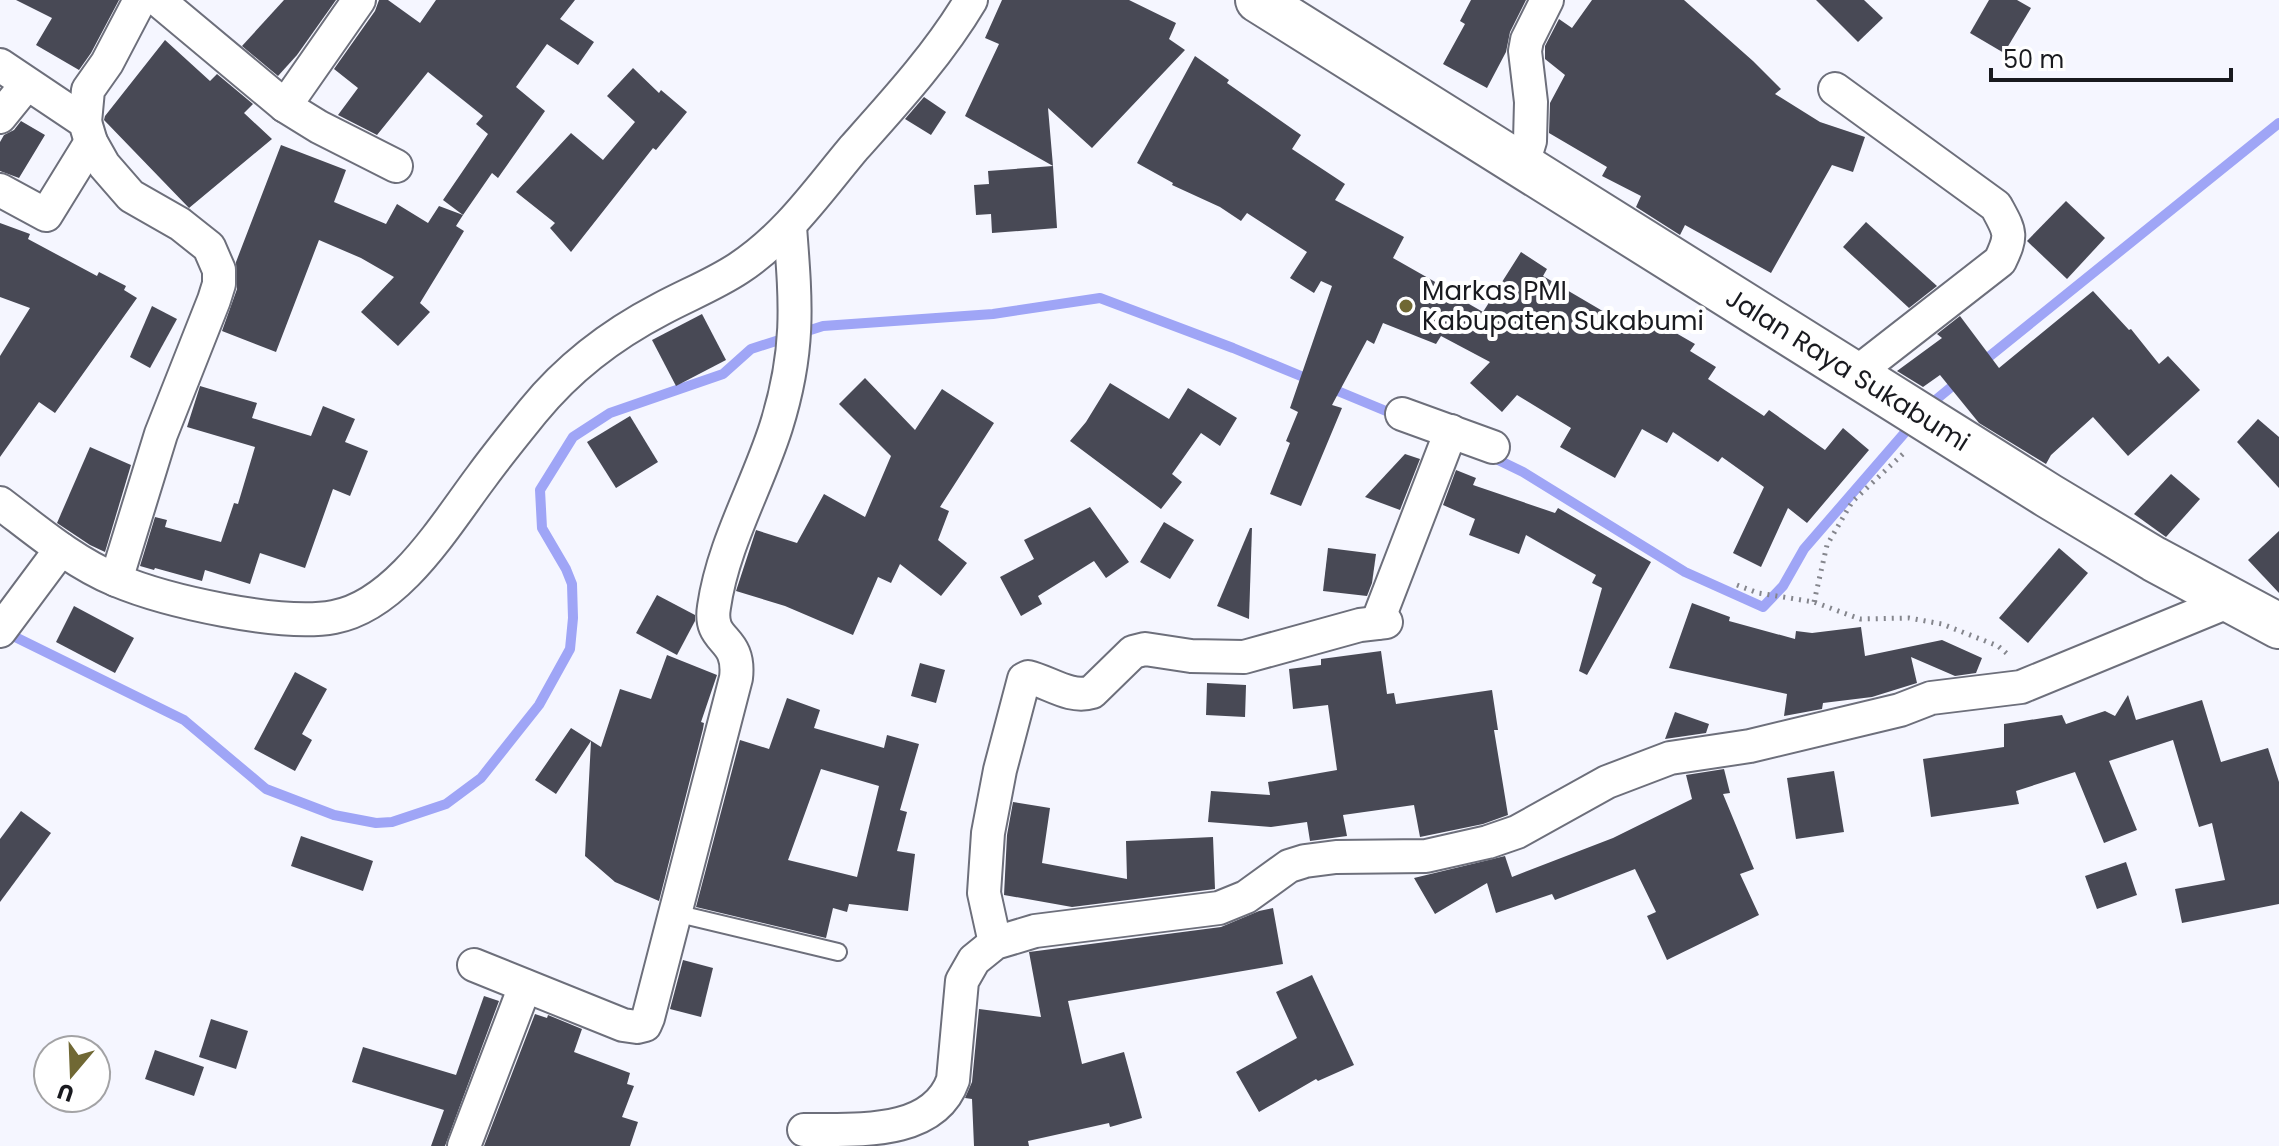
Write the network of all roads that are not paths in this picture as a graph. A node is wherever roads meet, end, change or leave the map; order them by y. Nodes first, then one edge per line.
1 (140, 0) edge
2 (158, 0) edge
3 (359, 0) edge
4 (971, 0) edge
5 (1258, 0) edge
6 (1547, 0) edge
7 (0, 65) edge
8 (26, 85) junction
9 (1835, 89) dead end
10 (285, 106) junction
11 (0, 117) edge
12 (88, 132) junction
13 (396, 166) dead end
14 (1522, 167) junction
15 (0, 190) edge
16 (790, 227) junction
17 (1865, 381) junction
18 (1402, 414) dead end
19 (1451, 431) junction
20 (1493, 447) dead end
21 (0, 503) edge
22 (61, 549) junction
23 (116, 580) junction
24 (2230, 601) junction
25 (2279, 626) edge
26 (0, 631) edge
27 (675, 913) junction
28 (995, 943) junction
29 (838, 952) dead end
30 (474, 965) dead end
31 (525, 986) junction
32 (804, 1130) dead end
33 (464, 1146) edge

1 - 12 street
2 - 10 street
3 - 10 street
4 - 16 street
5 - 14 highway, Jalan Raya Sukabumi
6 - 14 street
7 - 8 street
8 - 11 street
8 - 12 street
9 - 17 street
10 - 13 street
12 - 15 street
12 - 23 street
14 - 17 highway, Jalan Raya Sukabumi
16 - 23 street
16 - 27 street
17 - 24 highway, Jalan Raya Sukabumi
18 - 19 street
19 - 20 street
19 - 28 street
21 - 22 street
22 - 23 street
22 - 26 street
24 - 25 highway, Jalan Raya Sukabumi
24 - 28 street
27 - 29 lane
27 - 31 street
28 - 32 street
30 - 31 street
31 - 33 street

